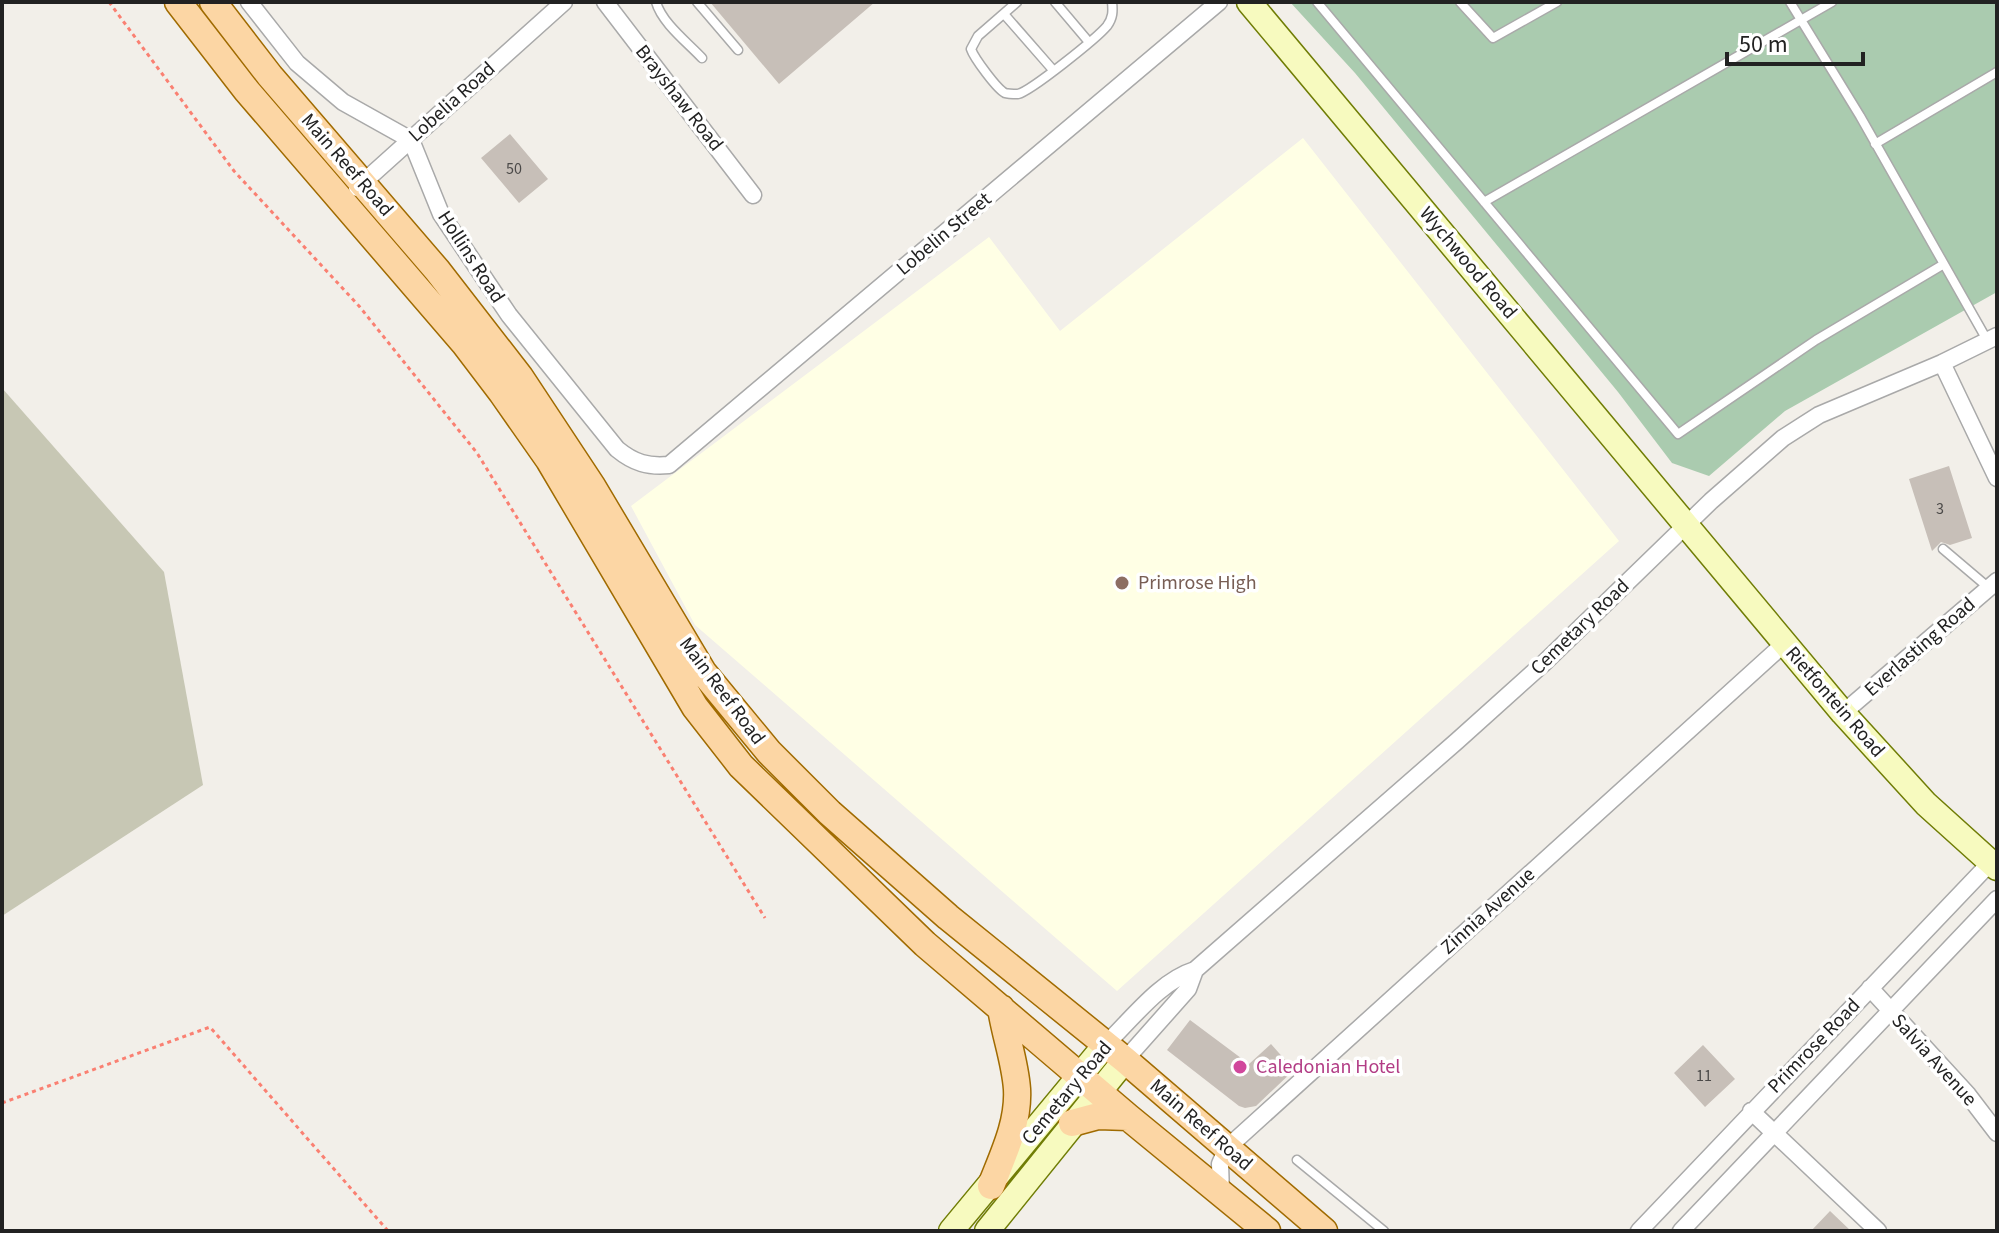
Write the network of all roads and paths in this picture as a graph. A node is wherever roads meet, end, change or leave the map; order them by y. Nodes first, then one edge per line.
1 (109, 2) edge
2 (178, 2) edge
3 (213, 2) edge
4 (249, 2) edge
5 (564, 2) edge
6 (605, 2) edge
7 (656, 2) edge
8 (697, 2) edge
9 (1017, 2) edge
10 (1055, 2) edge
11 (1112, 2) edge
12 (1219, 2) edge
13 (1249, 2) edge
14 (1317, 2) edge
15 (1460, 2) edge
16 (1557, 2) edge
17 (1790, 2) edge
18 (1832, 2) edge
19 (1004, 14) junction
20 (1801, 20) junction
21 (1088, 41) junction
22 (738, 50) dead end
23 (702, 58) dead end
24 (1053, 70) junction
25 (1997, 72) edge
26 (411, 140) junction
27 (1875, 144) junction
28 (363, 183) junction
29 (753, 195) dead end
30 (1484, 202) junction
31 (341, 203) junction
32 (1944, 264) junction
33 (1992, 338) edge
34 (1942, 363) junction
35 (669, 465) joint
36 (1997, 478) edge
37 (1686, 525) junction
38 (1943, 549) dead end
39 (1993, 584) edge
40 (1785, 643) junction
41 (1843, 713) junction
42 (1993, 866) edge
43 (1997, 899) edge
44 (765, 918) dead end
45 (978, 940) junction
46 (954, 968) junction
47 (1195, 970) junction
48 (1870, 988) junction
49 (1001, 1008) junction
50 (1889, 1010) junction
51 (1115, 1052) junction
52 (1089, 1082) junction
53 (2, 1103) edge
54 (1751, 1111) junction
55 (1128, 1117) junction
56 (1072, 1123) junction
57 (1774, 1130) junction
58 (1997, 1133) edge
59 (1227, 1148) junction
60 (1297, 1160) dead end
61 (991, 1186) junction
62 (1221, 1193) junction
63 (388, 1231) edge
64 (951, 1231) edge
65 (987, 1231) edge
66 (1267, 1231) edge
67 (1324, 1231) edge
68 (1384, 1231) edge
69 (1639, 1231) edge
70 (1681, 1231) edge
71 (1878, 1231) edge

1 - 44 path
2 - 31 main road, Main Reef Road
3 - 28 main road, Main Reef Road
4 - 26 street
5 - 26 street, Lobelia Road
6 - 29 street, Brayshaw Road
7 - 23 lane
8 - 22 lane
9 - 19 lane
10 - 21 lane
11 - 21 lane
12 - 35 street, Lobelin Street
13 - 37 street, Wychwood Road
14 - 30 lane
15 - 16 lane
17 - 20 lane
18 - 20 lane
19 - 24 lane
19 - 24 lane
20 - 27 lane
20 - 30 lane
21 - 24 lane
25 - 27 lane
26 - 28 street, Lobelia Road
26 - 35 street, Hollins Road
27 - 32 lane
28 - 31 street, Lobelia Road
28 - 45 main road, Main Reef Road
30 - 32 lane
31 - 46 main road, Main Reef Road
32 - 33 lane
33 - 34 street, Cemetary Road
34 - 36 street
34 - 37 street, Cemetary Road
37 - 40 street, Rietfontein Road
37 - 47 street, Cemetary Road
38 - 39 lane
39 - 41 street, Everlasting Road
40 - 41 street, Rietfontein Road
40 - 59 street, Zinnia Avenue
41 - 42 street, Rietfontein Road
42 - 48 street, Primrose Road
43 - 50 street, Primrose Road
45 - 46 main road
45 - 51 main road, Main Reef Road
46 - 49 main road, Main Reef Road
47 - 51 street, Cemetary Road
47 - 51 street, Cemetary Road
48 - 50 street, Salvia Avenue
48 - 54 street, Primrose Road
49 - 52 main road, Main Reef Road
49 - 61 main road
50 - 57 street, Primrose Road
50 - 58 street, Salvia Avenue
51 - 52 street, Cemetary Road
51 - 59 main road, Main Reef Road
52 - 55 main road, Main Reef Road
52 - 56 street, Cemetary Road
52 - 61 street, Cemetary Road
53 - 63 path
54 - 57 street
54 - 69 street, Primrose Road
55 - 56 main road
55 - 62 main road, Main Reef Road
56 - 65 street, Cemetary Road
57 - 70 street, Primrose Road
57 - 71 street
59 - 62 street
59 - 67 main road, Main Reef Road
60 - 68 lane
61 - 64 street, Cemetary Road
62 - 66 main road, Main Reef Road

